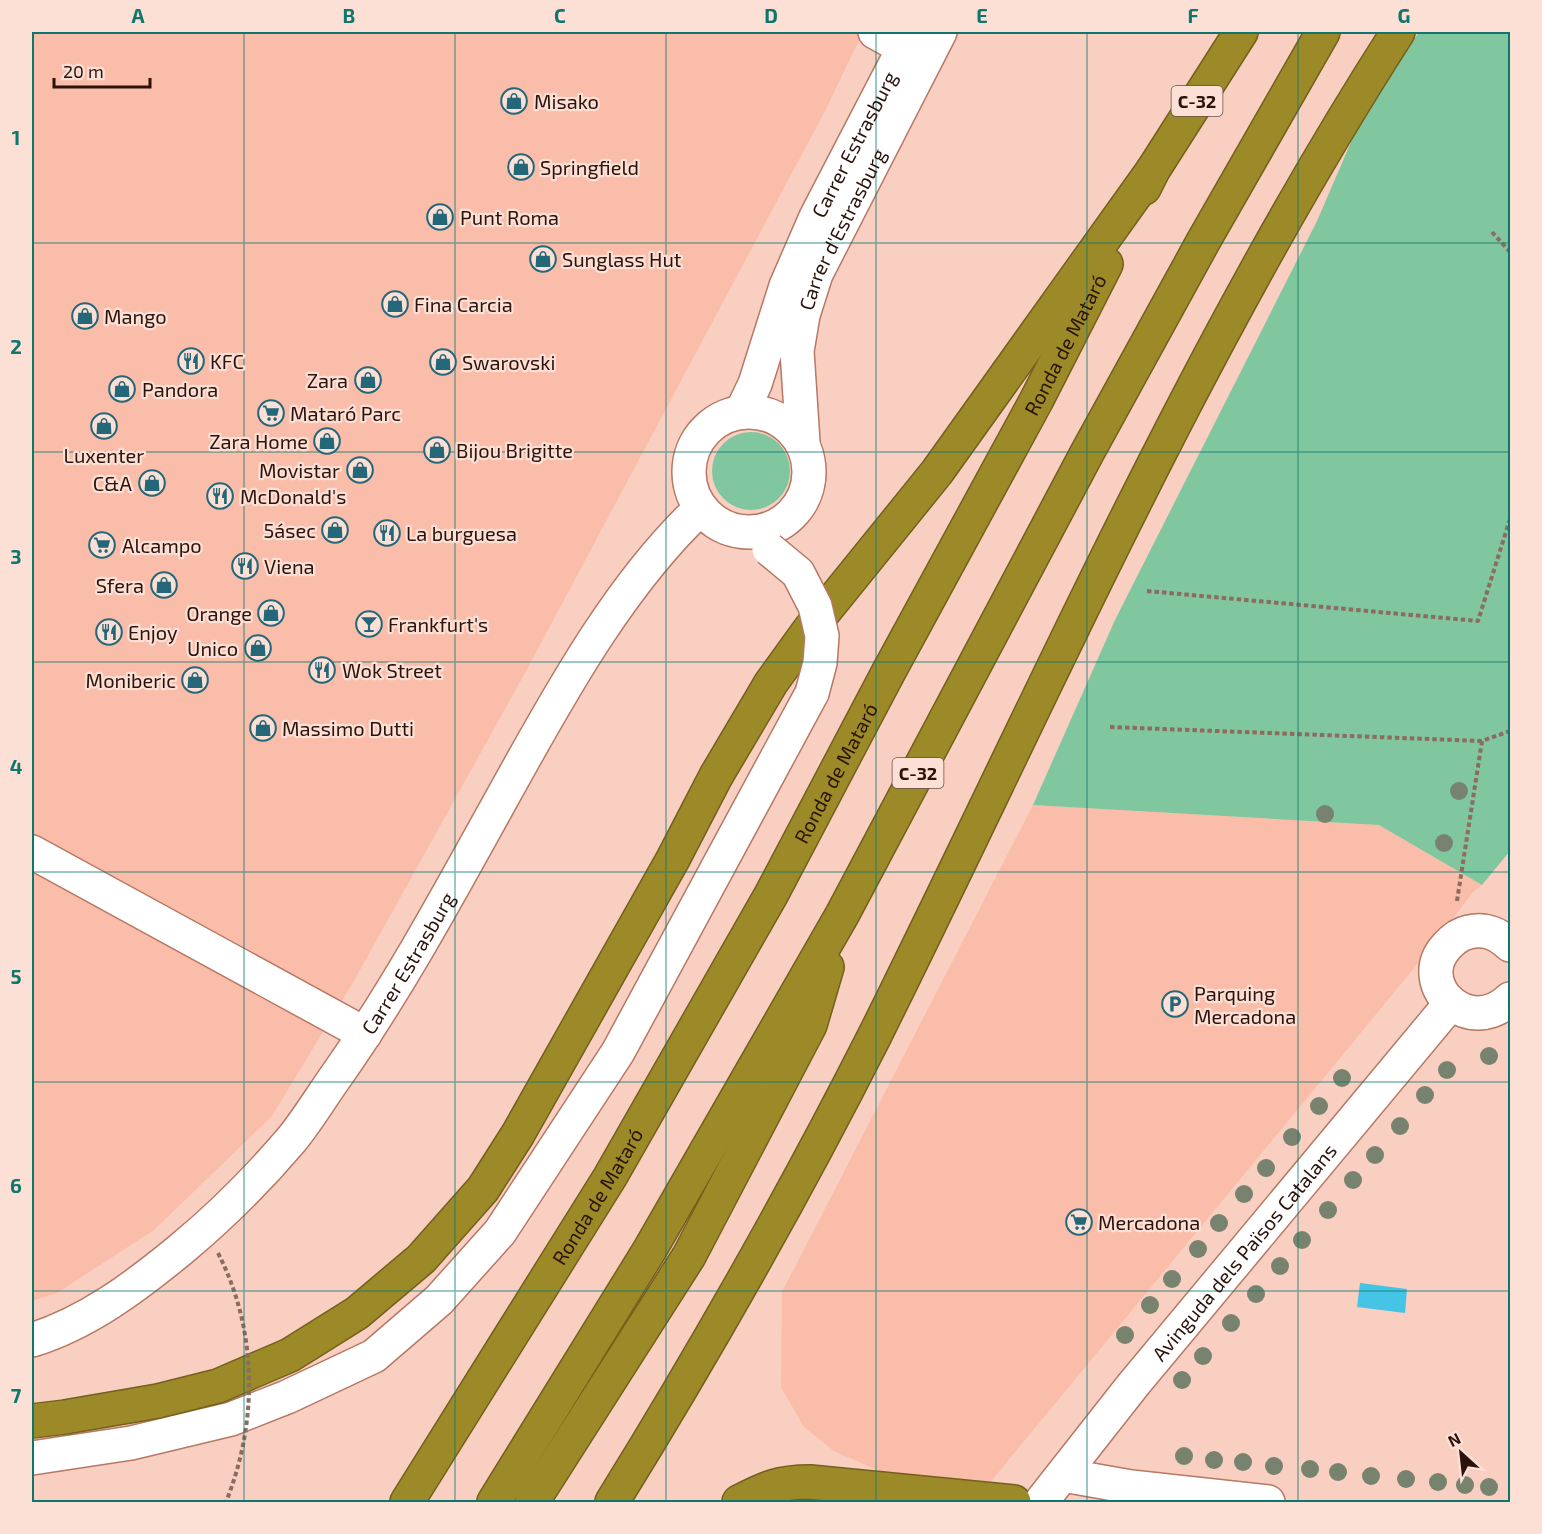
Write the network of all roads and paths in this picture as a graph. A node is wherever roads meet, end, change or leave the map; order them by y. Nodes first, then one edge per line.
1 (875, 32) edge
2 (940, 32) edge
3 (1241, 32) edge
4 (1323, 32) edge
5 (1398, 32) edge
6 (908, 40) edge
7 (1154, 170) junction
8 (1492, 232) dead end
9 (1510, 252) edge
10 (742, 411) junction
11 (803, 442) junction
12 (701, 508) junction
13 (1510, 519) edge
14 (760, 541) junction
15 (1147, 591) dead end
16 (1110, 726) dead end
17 (1510, 731) edge
18 (1482, 741) junction
19 (32, 852) edge
20 (1457, 902) dead end
21 (842, 915) junction
22 (1508, 938) edge
23 (1450, 1004) junction
24 (1505, 1012) edge
25 (365, 1034) junction
26 (218, 1253) dead end
27 (32, 1340) edge
28 (32, 1421) edge
29 (32, 1458) edge
30 (1063, 1475) junction
31 (1182, 1497) edge
32 (226, 1503) edge
33 (407, 1503) edge
34 (494, 1503) edge
35 (532, 1503) edge
36 (612, 1503) edge
37 (739, 1503) edge
38 (783, 1503) edge
39 (837, 1503) edge
40 (1014, 1503) edge
41 (1041, 1503) edge
42 (1268, 1503) edge

1 - 6 street
2 - 11 street, Carrer d'Estrasburg
3 - 7 highway, Ronda de Mataró / C-32
4 - 21 highway, C-32
5 - 36 highway
6 - 10 street, Carrer Estrasburg
7 - 28 highway
7 - 33 highway, Ronda de Mataró / C-32
8 - 9 path
10 - 11 street
10 - 12 street
11 - 14 street
12 - 14 street
12 - 25 street, Carrer Estrasburg
13 - 15 path
14 - 29 street, bridge
16 - 18 path
17 - 18 path
18 - 20 path
19 - 25 street
21 - 34 highway, C-32
21 - 35 highway
22 - 23 street
23 - 24 street
23 - 30 street, Avinguda dels Països Catalans
25 - 27 street, Carrer Estrasburg
26 - 32 path, bridge
30 - 31 street
30 - 41 street, Avinguda dels Països Catalans
31 - 42 street
37 - 40 highway
38 - 39 highway

